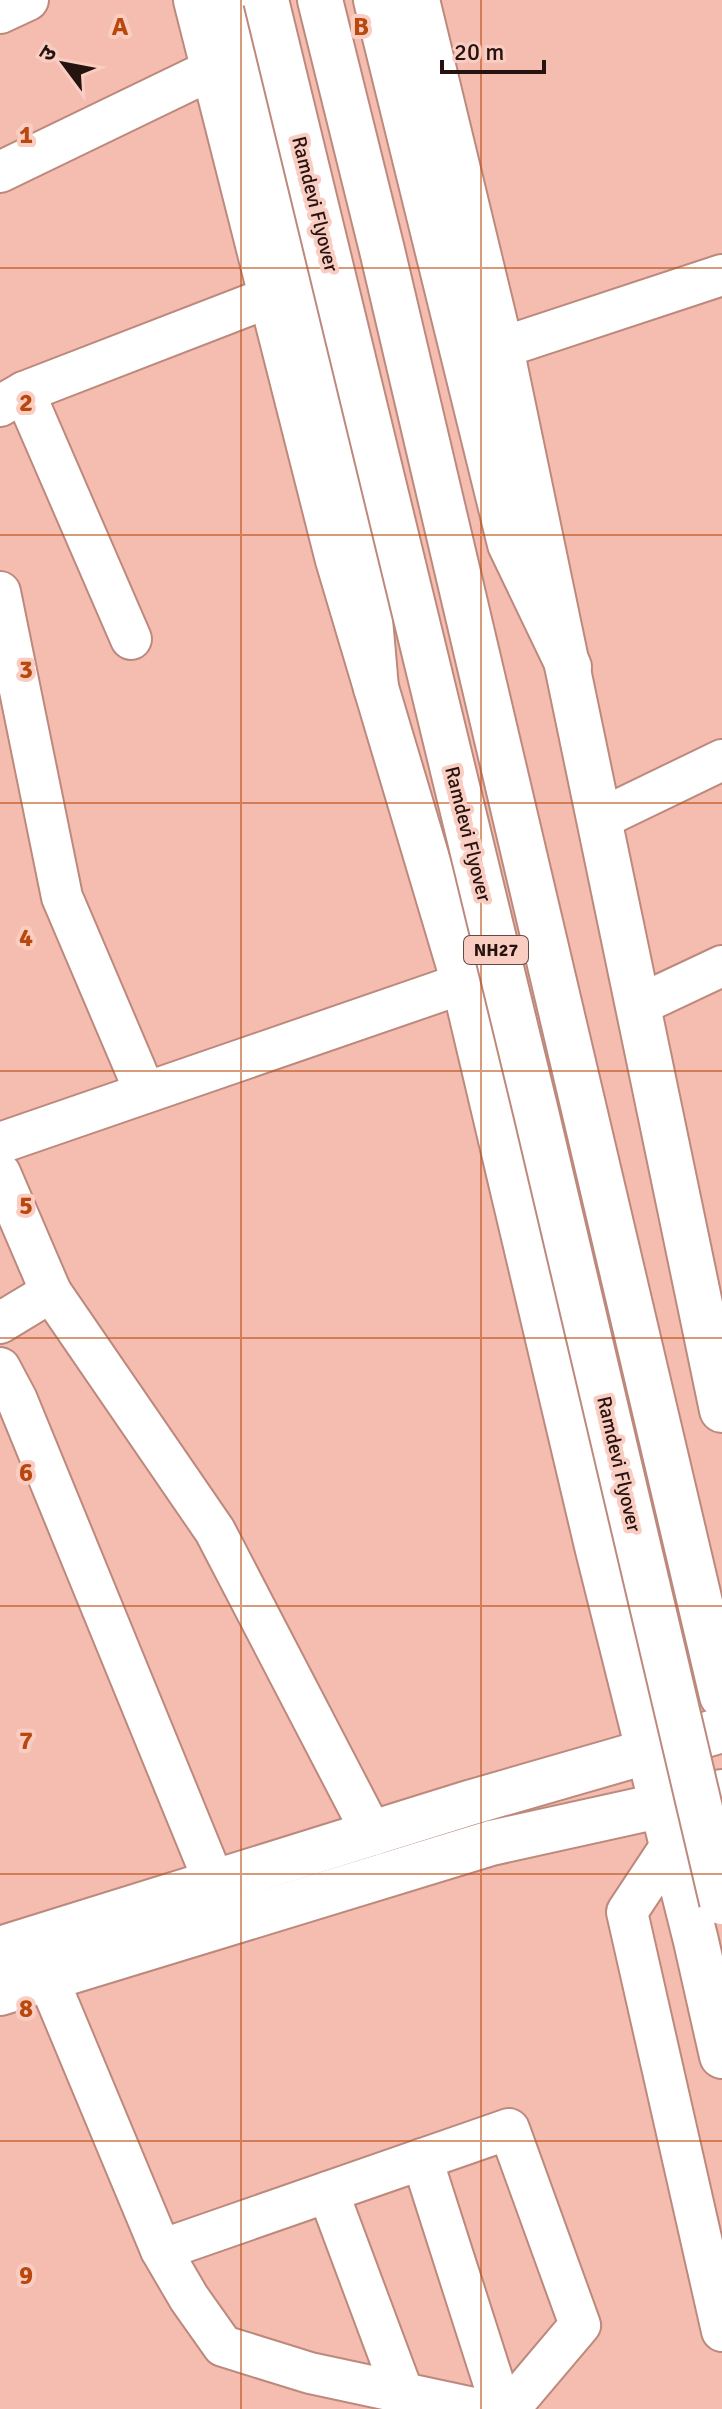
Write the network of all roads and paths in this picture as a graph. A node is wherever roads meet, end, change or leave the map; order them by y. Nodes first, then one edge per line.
1 (28, 0) edge
2 (196, 0) edge
3 (233, 0) edge
4 (266, 0) edge
5 (320, 0) edge
6 (376, 0) edge
7 (417, 0) edge
8 (0, 13) edge
9 (213, 69) junction
10 (0, 172) edge
11 (722, 275) edge
12 (270, 297) junction
13 (501, 348) junction
14 (12, 399) edge
15 (0, 592) edge
16 (131, 639) dead end
17 (569, 667) junction
18 (376, 688) junction
19 (722, 760) edge
20 (600, 819) junction
21 (722, 966) edge
22 (464, 983) junction
23 (639, 1005) junction
24 (145, 1092) junction
25 (0, 1143) edge
26 (0, 1173) edge
27 (51, 1292) junction
28 (0, 1323) edge
29 (0, 1368) edge
30 (722, 1410) edge
31 (722, 1696) edge
32 (722, 1730) edge
33 (649, 1751) junction
34 (722, 1792) edge
35 (668, 1824) junction
36 (373, 1835) junction
37 (215, 1884) junction
38 (722, 1902) edge
39 (0, 1949) edge
40 (48, 1979) junction
41 (0, 1993) edge
42 (722, 2056) edge
43 (422, 2159) junction
44 (328, 2192) junction
45 (161, 2250) junction
46 (722, 2331) edge
47 (403, 2393) junction
48 (478, 2409) edge
49 (502, 2409) edge
50 (509, 2409) edge

1 - 8 street
2 - 9 main road
3 - 18 main road
4 - 38 main road, Ramdevi Flyover / NH27, bridge
5 - 31 main road, NH27
6 - 17 main road
7 - 13 main road
9 - 10 street
9 - 12 main road
11 - 13 street
12 - 14 street
12 - 18 main road
13 - 17 main road
14 - 16 street
15 - 24 street
17 - 20 main road
18 - 22 main road
19 - 20 street
20 - 23 main road
21 - 23 street
22 - 24 street
22 - 33 main road
23 - 30 main road
24 - 25 street
26 - 27 street
27 - 28 street
27 - 36 street
29 - 37 street
32 - 33 main road
33 - 35 main road
33 - 36 main road
34 - 35 main road
35 - 40 main road
35 - 42 main road
35 - 46 street
36 - 37 main road
37 - 39 main road
40 - 41 main road
40 - 45 street
43 - 44 street
43 - 49 street
43 - 50 street
44 - 45 street
44 - 47 street
45 - 47 street
47 - 48 street

